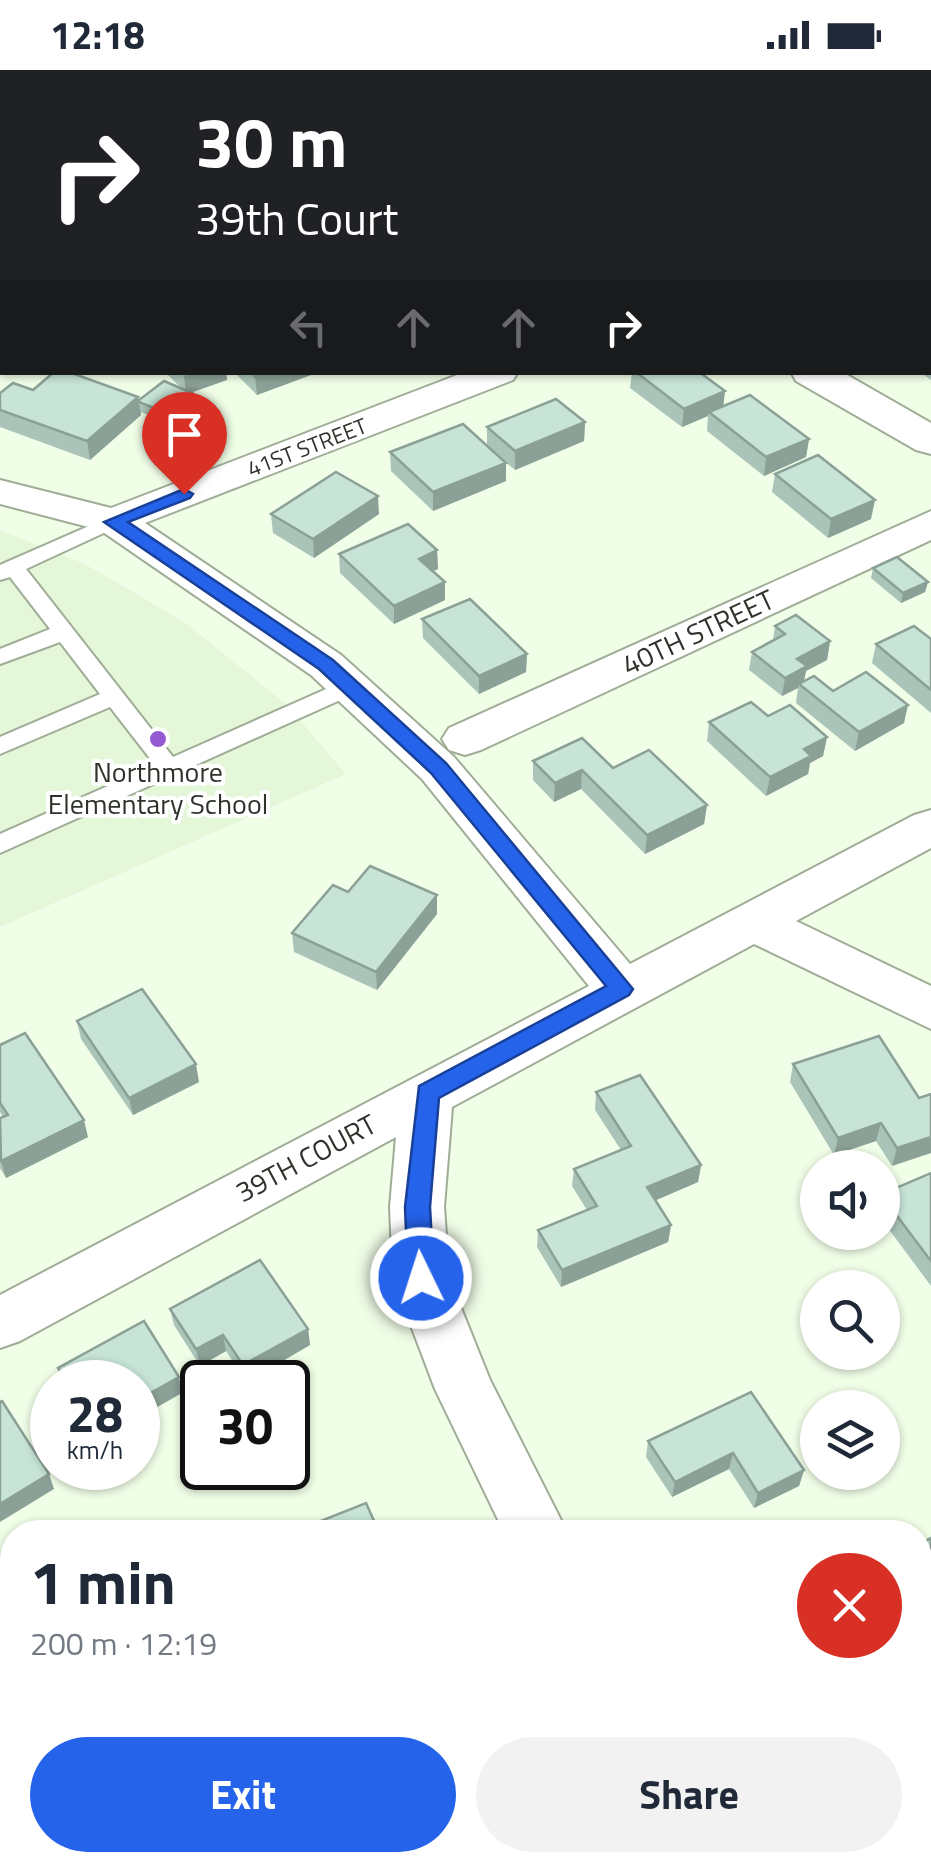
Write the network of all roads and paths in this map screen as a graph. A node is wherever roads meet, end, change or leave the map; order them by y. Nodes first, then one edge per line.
1 (492, 375) edge
2 (816, 375) edge
3 (931, 442) edge
4 (0, 492) edge
5 (114, 522) junction
6 (931, 524) edge
7 (7, 570) edge
8 (64, 632) junction
9 (0, 657) edge
10 (350, 687) junction
11 (114, 697) junction
12 (466, 739) dead end
13 (0, 746) edge
14 (170, 768) junction
15 (931, 826) edge
16 (0, 844) edge
17 (751, 921) junction
18 (621, 989) junction
19 (931, 1009) edge
20 (427, 1093) junction
21 (0, 1323) edge
22 (530, 1520) edge

1 - 5 street, 41ST STREET
2 - 3 street
4 - 5 street
5 - 7 lane
5 - 10 street
6 - 12 street, 40TH STREET
7 - 8 lane
8 - 9 lane
8 - 11 lane
10 - 14 lane
10 - 18 street
11 - 13 lane
11 - 14 lane
14 - 16 lane
15 - 17 street, 39TH COURT
17 - 18 street, 39TH COURT
17 - 19 street
18 - 20 street, 39TH COURT
20 - 21 street, 39TH COURT
20 - 22 street

